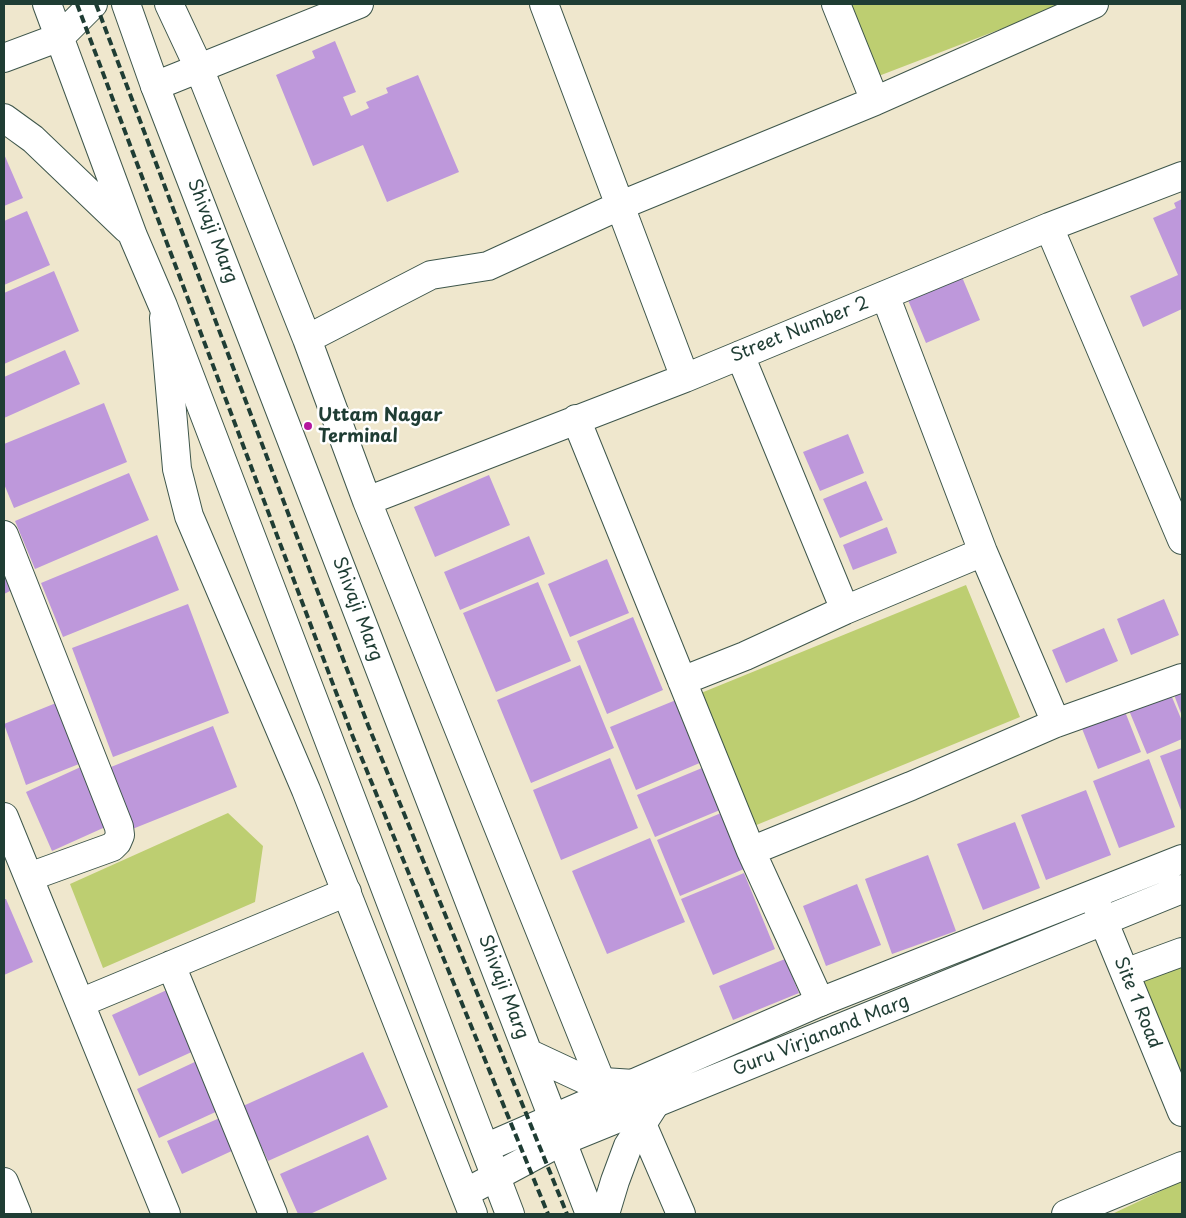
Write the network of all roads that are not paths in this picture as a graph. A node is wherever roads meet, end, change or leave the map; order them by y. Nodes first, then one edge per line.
1 (47, 4) edge
2 (93, 4) edge
3 (126, 4) edge
4 (169, 4) edge
5 (359, 4) edge
6 (544, 4) edge
7 (836, 4) edge
8 (1094, 4) edge
9 (60, 37) junction
10 (4, 58) edge
11 (198, 68) junction
12 (155, 86) junction
13 (875, 101) junction
14 (4, 118) edge
15 (1182, 176) edge
16 (619, 206) junction
17 (1049, 227) junction
18 (133, 236) junction
19 (885, 295) junction
20 (163, 306) junction
21 (307, 339) junction
22 (740, 355) junction
23 (685, 378) junction
24 (576, 419) junction
25 (367, 501) junction
26 (4, 535) edge
27 (1182, 540) edge
28 (983, 552) junction
29 (845, 610) junction
30 (1182, 678) edge
31 (682, 681) junction
32 (1056, 723) junction
33 (4, 817) edge
34 (751, 851) junction
35 (1182, 859) edge
36 (29, 877) junction
37 (1182, 889) edge
38 (346, 892) junction
39 (1093, 894) junction
40 (1103, 921) junction
41 (1182, 952) edge
42 (171, 965) junction
43 (1125, 973) junction
44 (820, 1002) junction
45 (80, 1003) junction
46 (528, 1053) junction
47 (601, 1082) junction
48 (634, 1084) junction
49 (1182, 1112) edge
50 (648, 1114) junction
51 (557, 1130) junction
52 (485, 1148) junction
53 (1182, 1166) edge
54 (496, 1177) junction
55 (4, 1182) edge
56 (469, 1204) edge
57 (17, 1214) edge
58 (166, 1214) edge
59 (273, 1214) edge
60 (510, 1214) edge
61 (590, 1214) edge
62 (605, 1214) edge
63 (681, 1214) edge
64 (1066, 1214) edge

1 - 9 street
2 - 9 street
3 - 12 street, Shivaji Marg
4 - 11 street
5 - 11 street
6 - 16 street
7 - 13 street
8 - 13 street
9 - 10 street
9 - 18 street
11 - 12 street
11 - 21 street
12 - 46 street, Shivaji Marg
13 - 16 street
14 - 18 street
15 - 17 street, Street Number 2
16 - 21 street
16 - 23 street
17 - 19 street, Street Number 2
17 - 27 street
18 - 20 street
19 - 22 street, Street Number 2
19 - 28 street
20 - 38 street
20 - 52 street
21 - 25 street
22 - 23 street, Street Number 2
22 - 29 street
23 - 24 street, Street Number 2
24 - 25 street, Street Number 2
24 - 31 street
25 - 47 street
26 - 36 street
28 - 29 street
28 - 32 street
29 - 31 street
30 - 32 street
31 - 34 street
32 - 34 street
33 - 36 street
34 - 44 street
35 - 39 street, Guru Virjanand Marg
36 - 45 street
37 - 40 street, Guru Virjanand Marg
38 - 42 street
38 - 56 street
39 - 40 street, Site 1 Road
39 - 44 street, Guru Virjanand Marg
40 - 43 street, Site 1 Road
40 - 50 street, Guru Virjanand Marg
41 - 43 street
42 - 45 street
42 - 59 street
43 - 49 street, Site 1 Road
44 - 48 street, Guru Virjanand Marg
45 - 58 street
46 - 47 street
46 - 51 street, Shivaji Marg
47 - 48 street
48 - 51 street, Guru Virjanand Marg
50 - 51 street, Guru Virjanand Marg
50 - 62 street
50 - 63 street
51 - 52 street, Guru Virjanand Marg
51 - 54 street, Guru Virjanand Marg
51 - 61 street, Shivaji Marg
52 - 54 street
53 - 64 street
54 - 56 street, Guru Virjanand Marg
54 - 60 street
55 - 57 street

